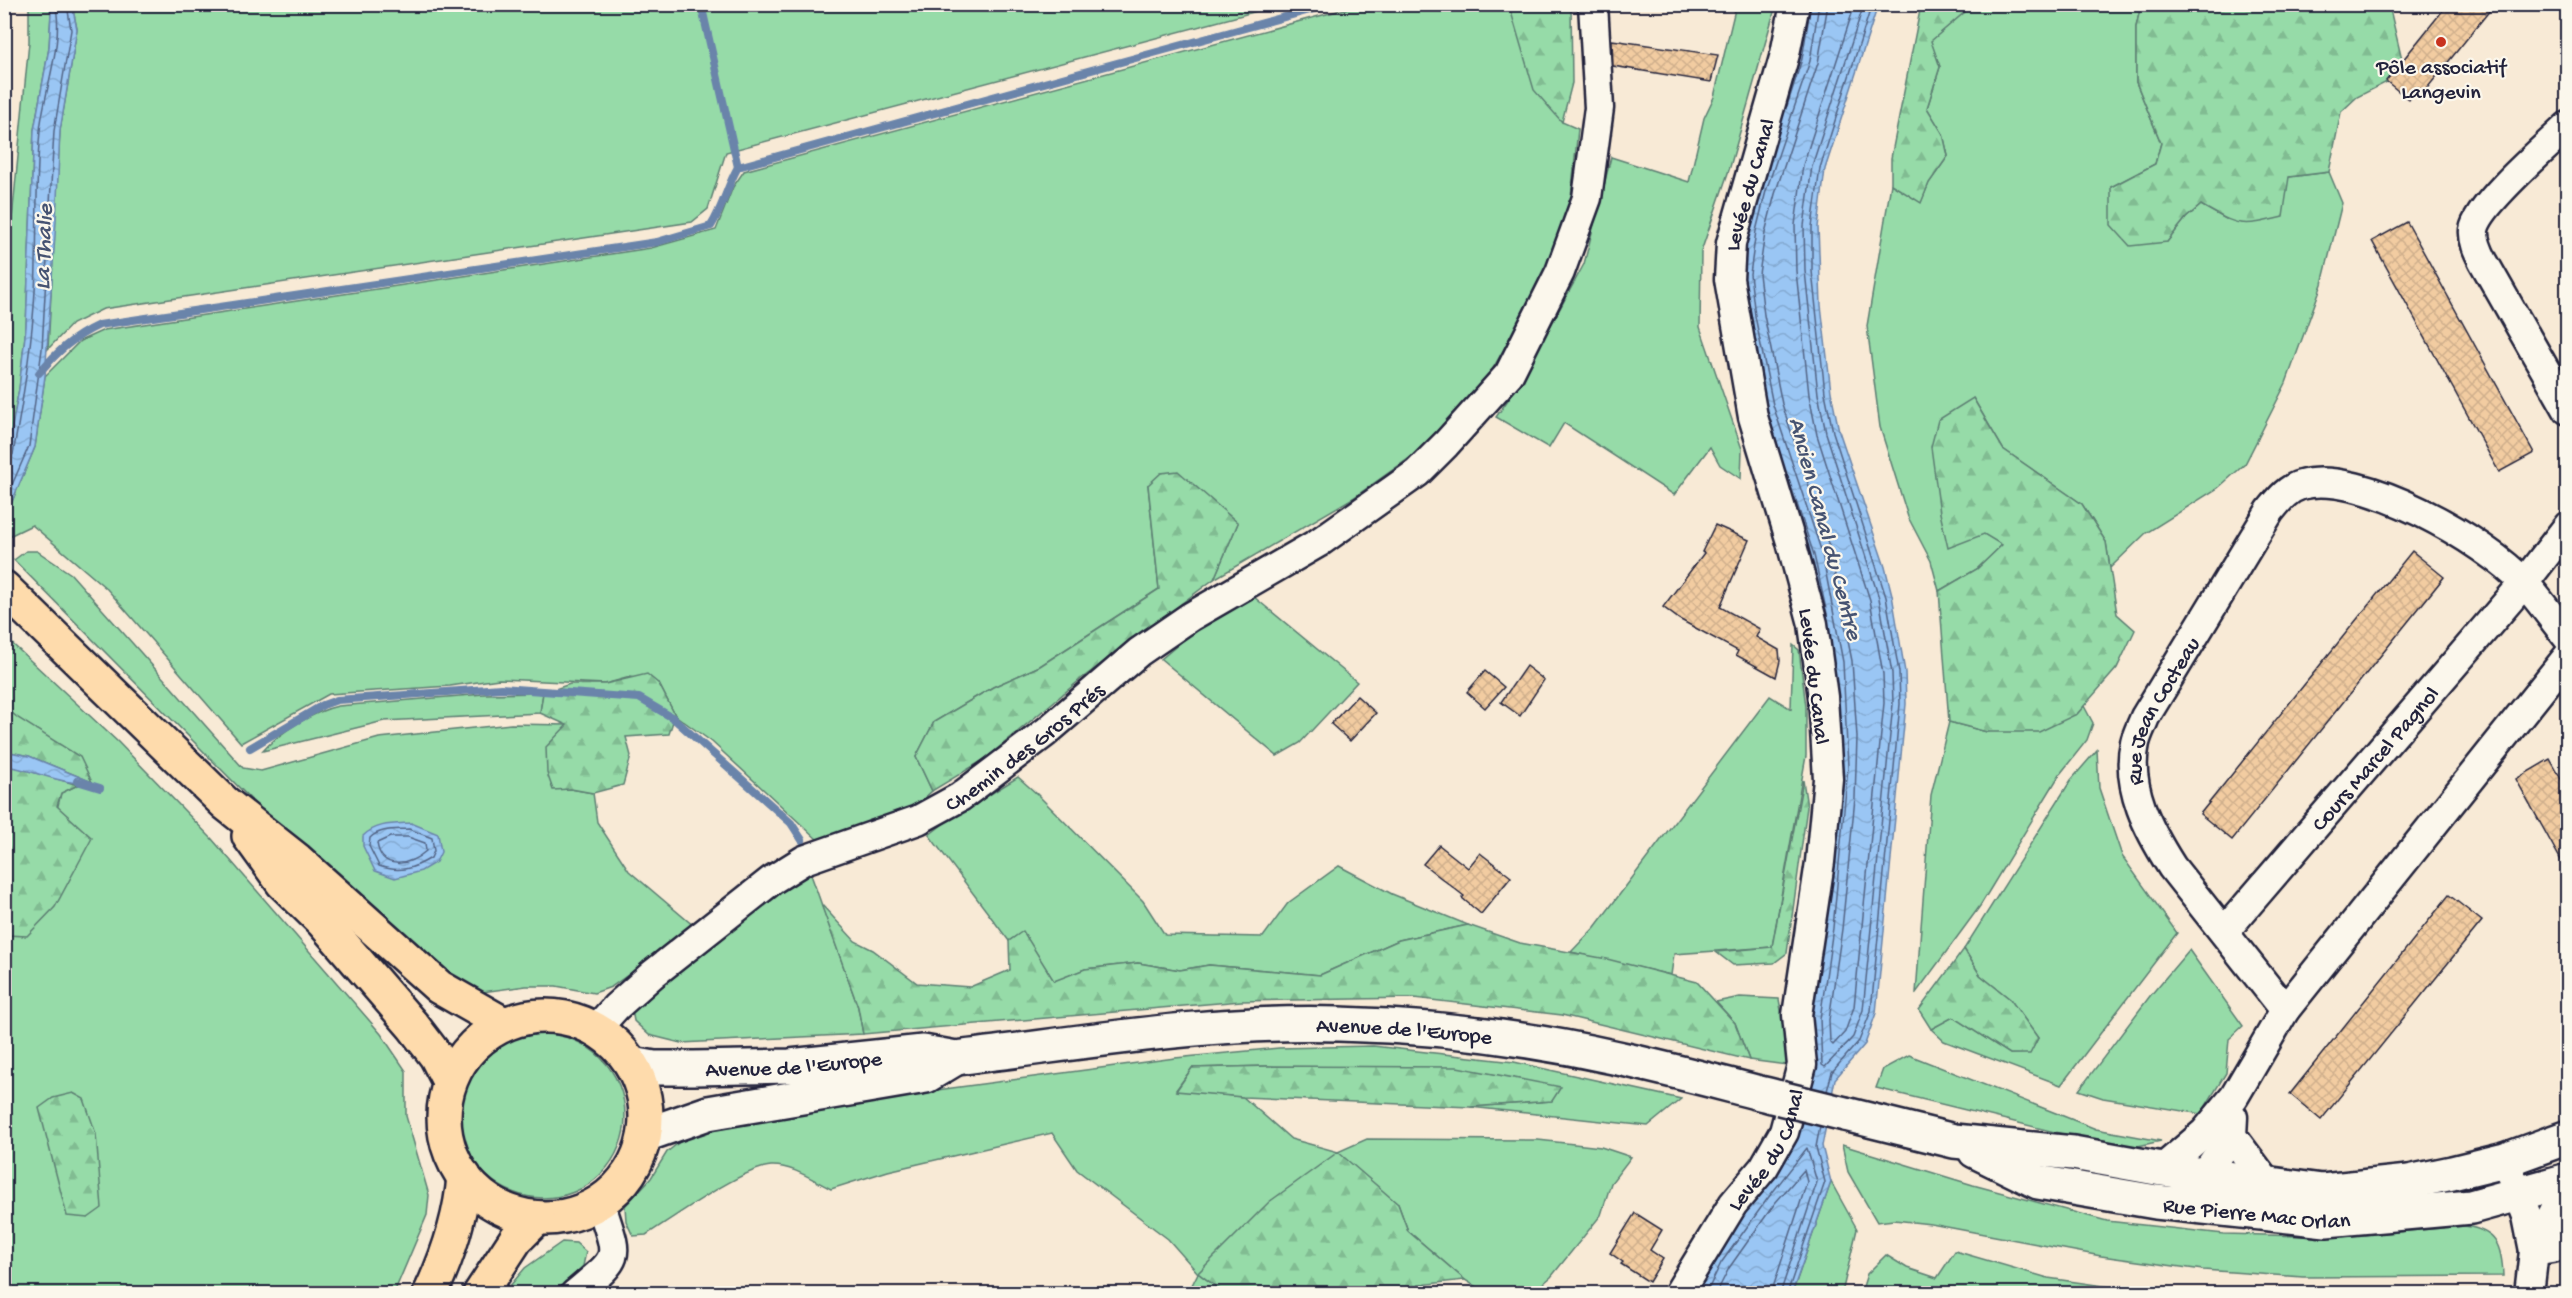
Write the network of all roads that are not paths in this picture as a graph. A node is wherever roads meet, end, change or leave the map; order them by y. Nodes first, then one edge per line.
1 (1593, 4) edge
2 (1795, 4) edge
3 (2568, 126) edge
4 (2568, 410) edge
5 (2568, 526) edge
6 (2524, 583) junction
7 (7, 591) edge
8 (2568, 638) edge
9 (2568, 656) edge
10 (225, 803) junction
11 (2224, 932) junction
12 (2285, 1010) junction
13 (504, 1024) junction
14 (596, 1029) junction
15 (956, 1058) junction
16 (632, 1064) junction
17 (449, 1081) junction
18 (2234, 1097) junction
19 (1845, 1114) joint
20 (645, 1135) junction
21 (2232, 1136) junction
22 (2568, 1137) edge
23 (1954, 1141) junction
24 (2505, 1160) junction
25 (2162, 1169) junction
26 (2204, 1175) junction
27 (464, 1176) junction
28 (2568, 1182) edge
29 (2268, 1184) junction
30 (2520, 1194) junction
31 (600, 1202) junction
32 (2156, 1202) junction
33 (537, 1218) junction
34 (2568, 1245) edge
35 (2534, 1251) junction
36 (430, 1293) edge
37 (480, 1293) edge
38 (574, 1293) edge
39 (1678, 1293) edge
40 (2529, 1293) edge

1 - 14 street, Chemin des Gros Prés
2 - 39 street, Levée du Canal
3 - 4 street
5 - 6 street, Cours Marcel Pagnol
6 - 8 street, Rue Jean Cocteau
6 - 11 street, Cours Marcel Pagnol
6 - 11 street, Rue Jean Cocteau
7 - 10 main road
9 - 12 street
10 - 13 main road
10 - 17 main road
11 - 12 street, Rue Jean Cocteau
12 - 18 street
13 - 14 main road
13 - 17 main road
14 - 16 main road
15 - 16 main road, Avenue de l'Europe
15 - 19 main road, Avenue de l'Europe, bridge
15 - 20 main road, Avenue de l'Europe
16 - 20 main road
17 - 27 main road
18 - 21 street
18 - 25 street
19 - 23 main road, Rue Pierre Mac Orlan
20 - 31 main road
21 - 26 street
21 - 29 street
22 - 24 main road, Rue Pierre Mac Orlan
23 - 25 main road, Rue Pierre Mac Orlan
23 - 32 main road, Rue Pierre Mac Orlan
24 - 29 main road, Rue Pierre Mac Orlan
24 - 30 street
25 - 26 main road, Rue Pierre Mac Orlan
26 - 29 main road, Rue Pierre Mac Orlan
26 - 32 street
27 - 33 main road
27 - 36 main road
28 - 30 main road, Rue Pierre Mac Orlan
28 - 35 street
30 - 32 main road, Rue Pierre Mac Orlan
30 - 35 street
31 - 33 main road
31 - 38 street
33 - 37 main road
34 - 35 street
35 - 40 street

